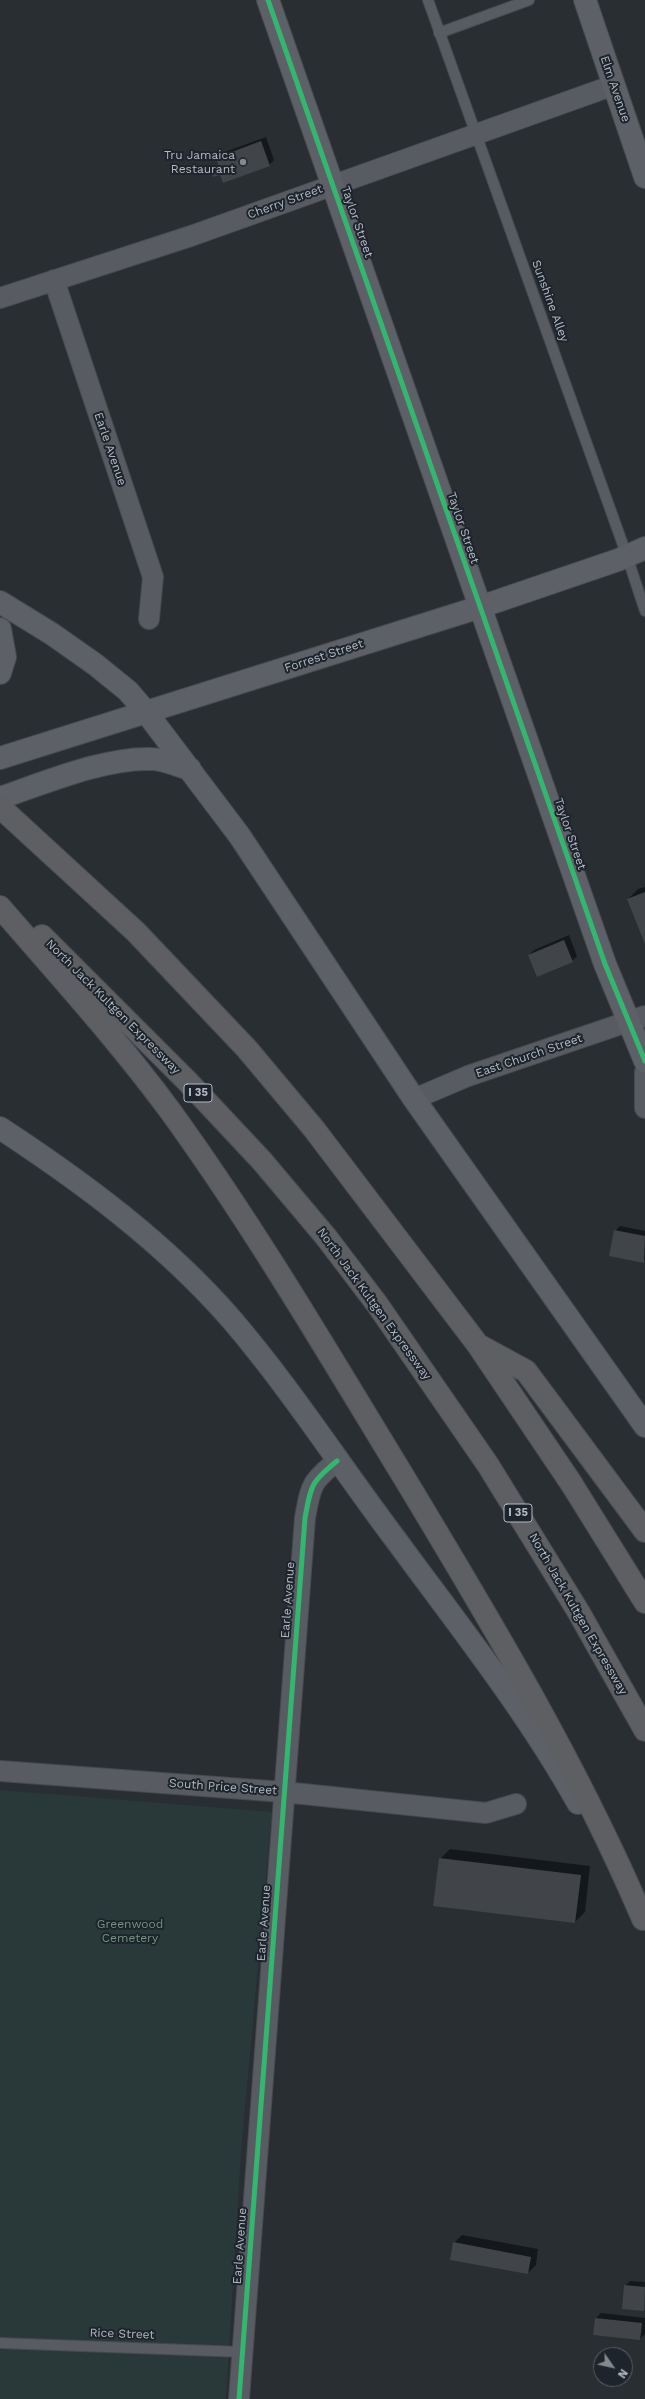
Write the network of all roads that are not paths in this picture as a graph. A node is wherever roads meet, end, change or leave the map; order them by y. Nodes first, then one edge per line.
1 (268, 0) edge
2 (428, 0) edge
3 (529, 0) edge
4 (585, 0) edge
5 (439, 33) junction
6 (614, 85) junction
7 (477, 134) junction
8 (645, 177) edge
9 (333, 185) junction
10 (54, 280) junction
11 (0, 298) edge
12 (636, 552) edge
13 (0, 602) edge
14 (480, 607) junction
15 (645, 611) edge
16 (149, 620) dead end
17 (0, 628) edge
18 (0, 673) edge
19 (146, 712) junction
20 (0, 758) edge
21 (190, 769) junction
22 (0, 798) edge
23 (0, 807) edge
24 (0, 898) edge
25 (0, 908) edge
26 (637, 1019) edge
27 (645, 1062) edge
28 (645, 1072) edge
29 (414, 1099) junction
30 (645, 1108) edge
31 (0, 1128) edge
32 (478, 1345) junction
33 (645, 1426) edge
34 (337, 1461) junction
35 (645, 1531) edge
36 (645, 1602) edge
37 (645, 1730) edge
38 (0, 1771) edge
39 (284, 1792) junction
40 (516, 1804) dead end
41 (644, 1921) edge
42 (0, 2343) edge
43 (242, 2352) junction
44 (239, 2399) edge

1 - 9 main road, Taylor Street
2 - 5 lane, Sunshine Alley
3 - 5 lane
4 - 6 main road, Elm Avenue
5 - 7 lane, Sunshine Alley
6 - 7 street, Cherry Street
6 - 8 main road, Elm Avenue
7 - 9 street, Cherry Street
7 - 12 lane, Sunshine Alley
9 - 10 street, Cherry Street
9 - 14 main road, Taylor Street
10 - 11 street, Cherry Street
10 - 16 street, Earle Avenue
12 - 14 main road, Forrest Street
12 - 15 lane, Sunshine Alley
13 - 19 main road
14 - 19 main road, Forrest Street
14 - 26 main road, Taylor Street
17 - 18 main road
19 - 20 main road, Forrest Street
19 - 21 main road
21 - 22 main road
21 - 29 main road
23 - 32 highway
24 - 37 highway, North Jack Kultgen Expressway / I 35
25 - 41 highway
26 - 27 main road, Taylor Street
26 - 29 street, East Church Street
28 - 30 street
29 - 33 main road
31 - 34 main road
32 - 35 highway
32 - 36 highway
34 - 39 street, Earle Avenue
34 - 41 main road
38 - 39 street, South Price Street
39 - 40 street, South Price Street
39 - 43 street, Earle Avenue
42 - 43 lane, Rice Street
43 - 44 street, Earle Avenue

